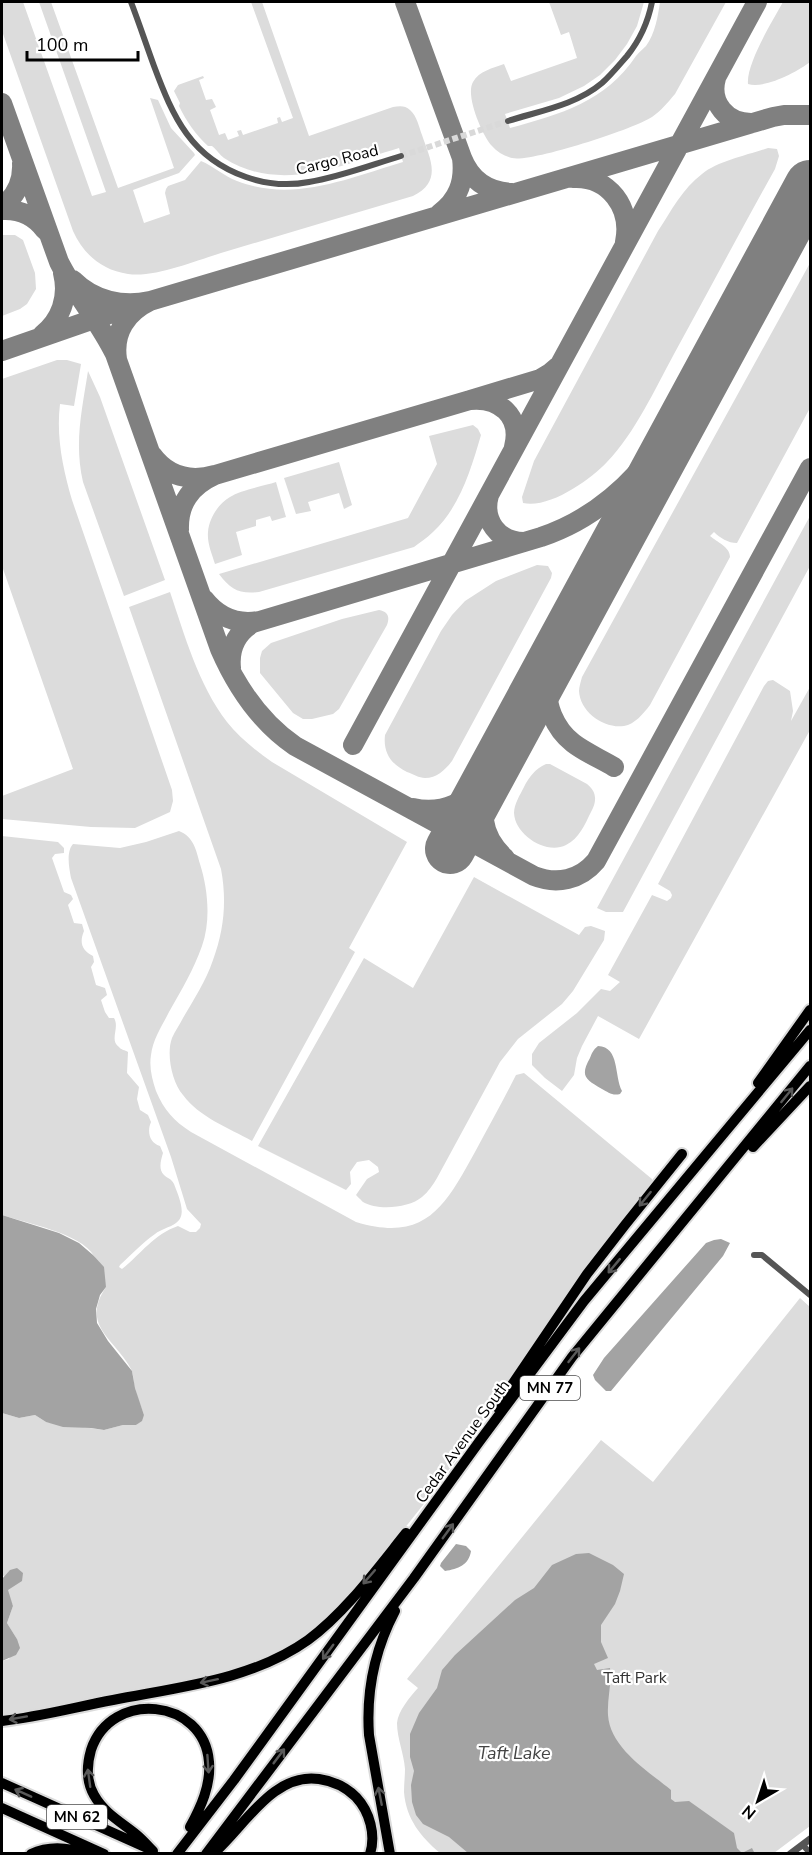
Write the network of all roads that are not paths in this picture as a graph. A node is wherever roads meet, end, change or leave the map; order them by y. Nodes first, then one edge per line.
1 (131, 2) edge
2 (652, 2) edge
3 (508, 121) tunnel mouth
4 (401, 156) tunnel mouth
5 (810, 1010) edge
6 (810, 1030) edge
7 (810, 1066) edge
8 (810, 1086) edge
9 (682, 1154) dead end
10 (678, 1188) junction
11 (697, 1206) junction
12 (754, 1255) dead end
13 (810, 1295) edge
14 (479, 1442) junction
15 (448, 1485) junction
16 (414, 1578) junction
17 (2, 1721) edge
18 (2, 1784) edge
19 (2, 1808) edge
20 (810, 1839) edge
21 (802, 1845) junction
22 (156, 1852) edge
23 (177, 1853) edge
24 (810, 1853) edge
25 (31, 1854) edge
26 (87, 1854) edge
27 (104, 1854) edge
28 (206, 1854) edge
29 (213, 1854) edge
30 (370, 1854) edge
31 (390, 1854) edge
32 (790, 1854) edge

1 - 4 street, Cargo Road
2 - 3 street
5 - 10 highway
6 - 10 highway, Cedar Avenue South / MN 77
11 -> 7 highway, MN 77
8 - 11 highway
9 -> 14 highway
10 -> 14 highway, Cedar Avenue South / MN 77
16 -> 11 highway, MN 77
12 - 13 street
14 - 15 highway, Cedar Avenue South / MN 77
15 -> 17 highway
15 -> 23 highway, Cedar Avenue South / MN 77
28 -> 16 highway, MN 77
31 -> 16 highway
22 -> 18 highway, MN 62
19 - 27 highway, MN 62
20 - 21 street
21 - 24 street
21 - 32 street
22 -> 23 highway
25 - 26 highway
29 - 30 highway

